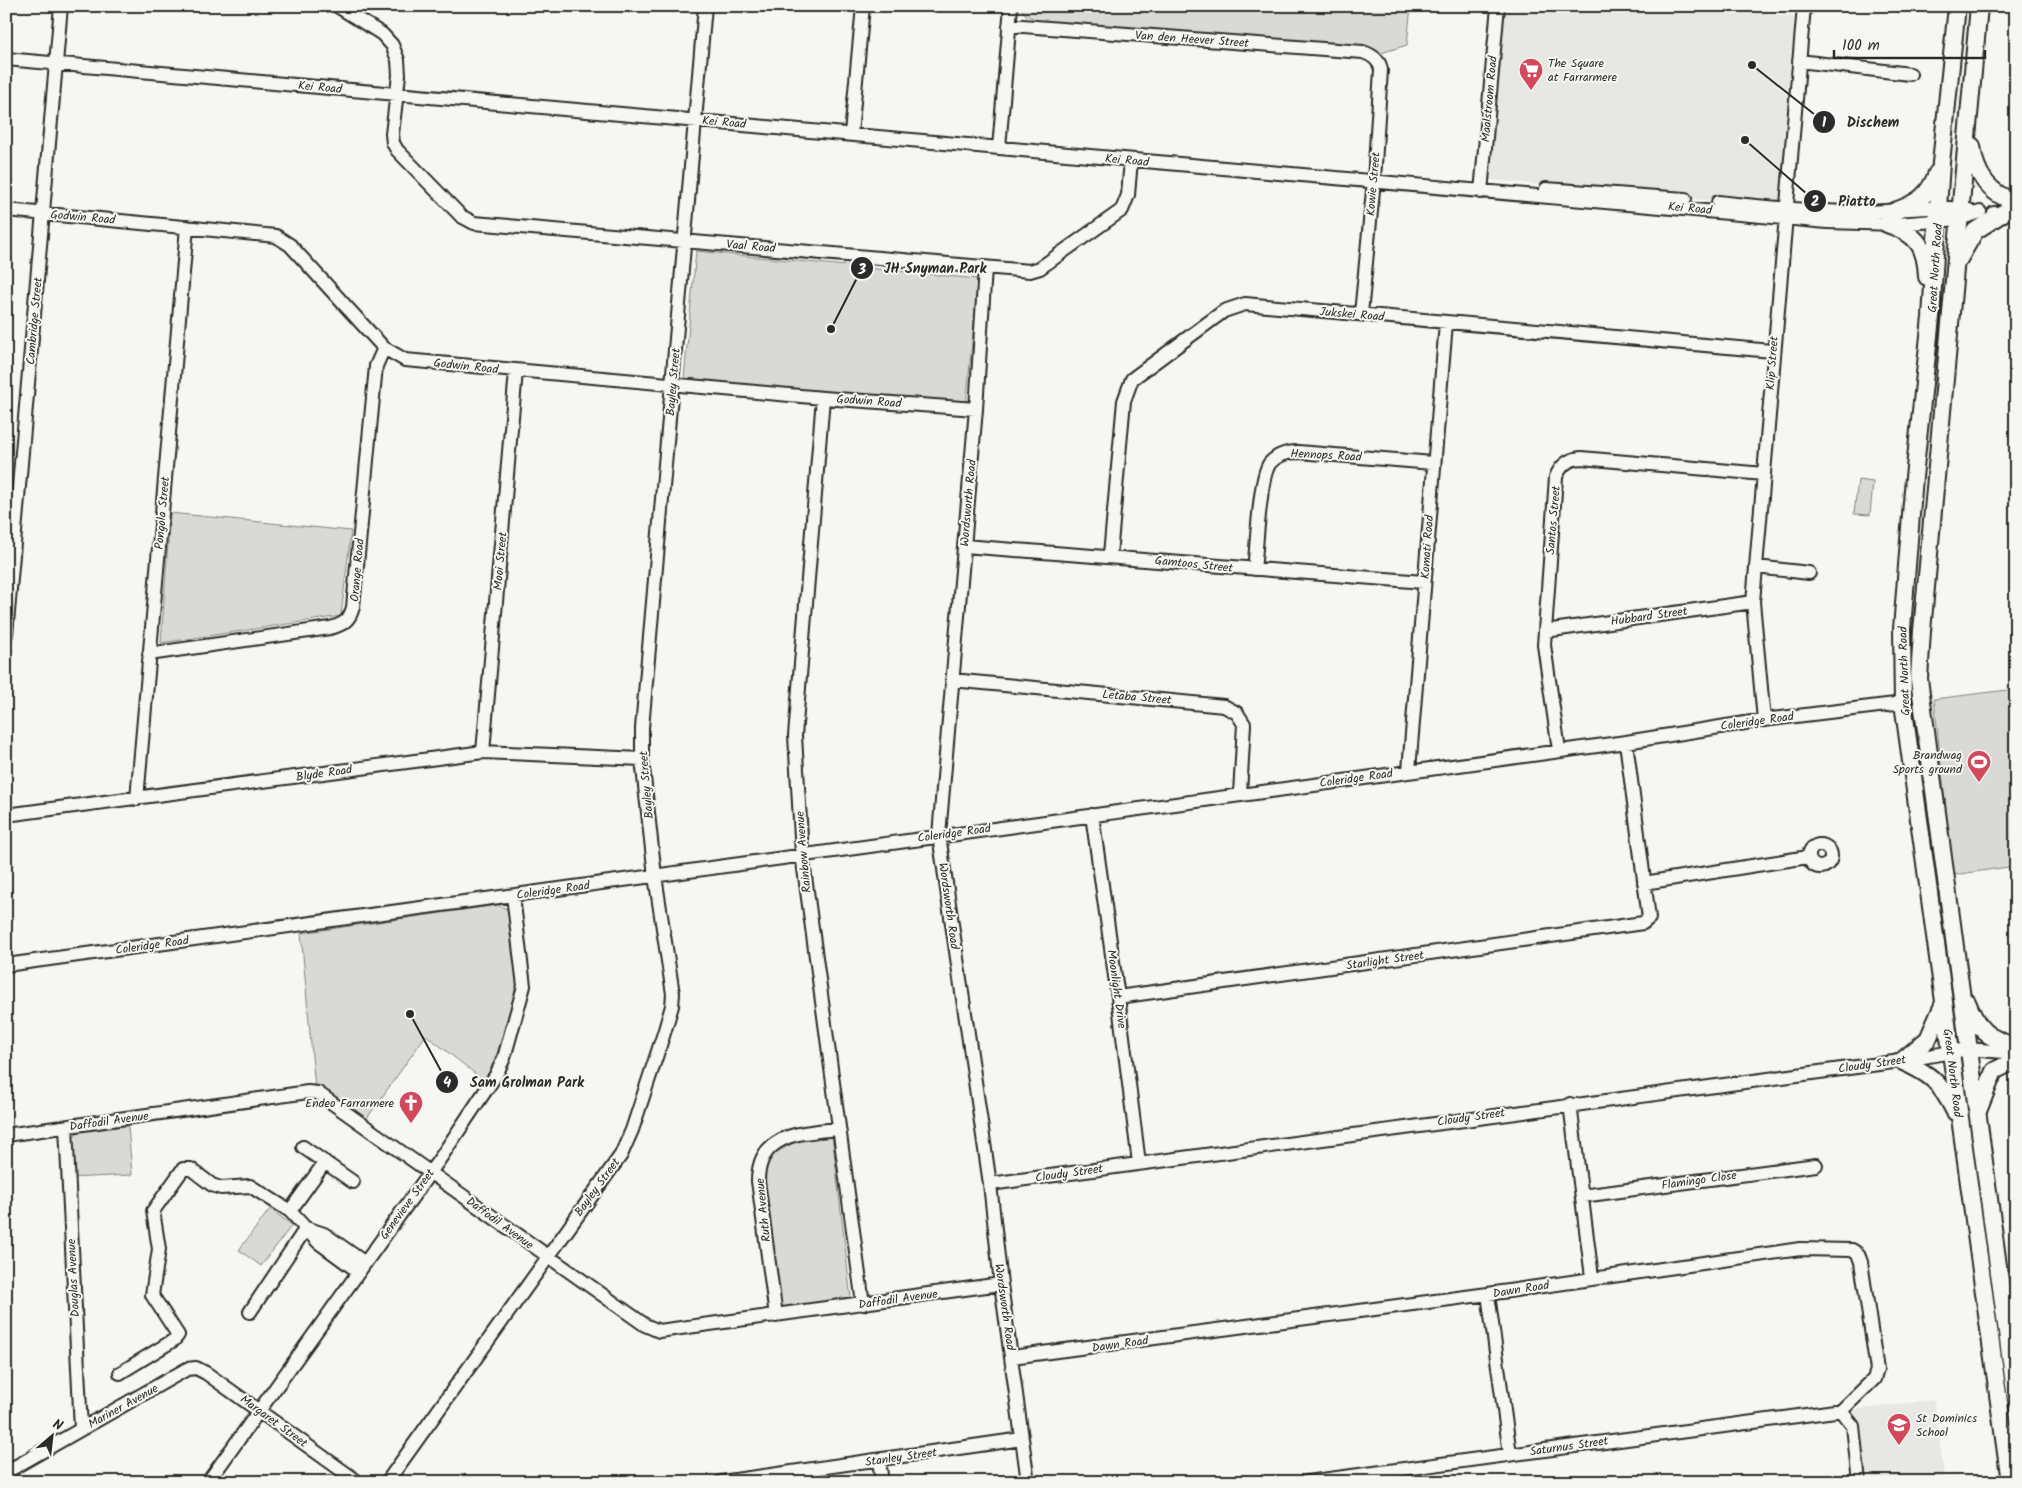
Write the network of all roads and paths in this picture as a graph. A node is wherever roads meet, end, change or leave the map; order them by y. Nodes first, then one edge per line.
1 (61, 6) edge
2 (337, 6) edge
3 (705, 6) edge
4 (863, 6) edge
5 (1011, 6) edge
6 (1498, 6) edge
7 (1804, 6) edge
8 (1957, 6) edge
9 (1978, 6) edge
10 (1009, 25) junction
11 (1373, 57) joint
12 (6, 60) edge
13 (1799, 61) junction
14 (56, 64) junction
15 (1910, 74) dead end
16 (396, 94) junction
17 (694, 120) junction
18 (1969, 124) junction
19 (852, 134) junction
20 (999, 148) junction
21 (1131, 160) junction
22 (1941, 163) junction
23 (1374, 180) junction
24 (1481, 188) junction
25 (2016, 202) edge
26 (6, 210) edge
27 (2009, 212) edge
28 (44, 213) junction
29 (1786, 213) junction
30 (1939, 213) junction
31 (1959, 214) junction
32 (1891, 218) junction
33 (187, 227) junction
34 (685, 240) junction
35 (1955, 266) junction
36 (985, 268) junction
37 (1361, 314) junction
38 (1931, 317) junction
39 (1446, 323) junction
40 (384, 348) junction
41 (1772, 351) junction
42 (516, 371) junction
43 (673, 382) junction
44 (823, 398) junction
45 (976, 409) junction
46 (1433, 463) junction
47 (1764, 474) junction
48 (10, 544) edge
49 (964, 546) junction
50 (1110, 556) junction
51 (1756, 567) junction
52 (1254, 569) junction
53 (1809, 573) dead end
54 (1424, 582) junction
55 (1752, 602) junction
56 (1545, 630) junction
57 (6, 635) edge
58 (149, 654) junction
59 (952, 680) junction
60 (1903, 702) junction
61 (1764, 720) junction
62 (1626, 742) junction
63 (1559, 750) junction
64 (483, 752) junction
65 (642, 759) junction
66 (1410, 770) junction
67 (1240, 794) junction
68 (137, 798) junction
69 (6, 815) edge
70 (1092, 815) junction
71 (939, 835) junction
72 (802, 854) junction
73 (1808, 857) dead end
74 (656, 876) junction
75 (1644, 884) junction
76 (513, 896) junction
77 (6, 965) edge
78 (1958, 984) junction
79 (1118, 997) junction
80 (1944, 1003) junction
81 (2016, 1047) edge
82 (1968, 1049) junction
83 (1951, 1052) junction
84 (2016, 1053) edge
85 (1902, 1060) junction
86 (2016, 1060) edge
87 (1570, 1104) junction
88 (1977, 1115) junction
89 (1959, 1120) junction
90 (66, 1127) junction
91 (838, 1128) junction
92 (6, 1135) edge
93 (302, 1147) dead end
94 (325, 1162) junction
95 (1139, 1163) junction
96 (1816, 1165) dead end
97 (430, 1172) junction
98 (353, 1182) dead end
99 (990, 1184) junction
100 (1582, 1196) junction
101 (290, 1211) junction
102 (306, 1228) junction
103 (1994, 1232) junction
104 (1975, 1235) junction
105 (546, 1256) junction
106 (362, 1267) junction
107 (1592, 1278) junction
108 (1001, 1284) junction
109 (1488, 1294) junction
110 (863, 1304) junction
111 (250, 1312) dead end
112 (776, 1316) junction
113 (1012, 1357) junction
114 (187, 1369) joint
115 (120, 1373) dead end
116 (2016, 1399) edge
117 (259, 1410) junction
118 (1836, 1411) junction
119 (80, 1429) junction
120 (1022, 1439) junction
121 (1510, 1454) junction
122 (879, 1460) junction
123 (6, 1472) edge
124 (208, 1482) edge
125 (358, 1482) edge
126 (387, 1482) edge
127 (721, 1482) edge
128 (882, 1482) edge
129 (1028, 1482) edge
130 (1307, 1482) edge
131 (1859, 1482) edge
132 (2010, 1482) edge

1 - 14 street, Cambridge Street
2 - 16 street, Vaal Road
3 - 17 street, Bayley Street
4 - 19 street
5 - 10 street
6 - 24 street, Maalstroom Road
7 - 13 street, Klip Street
8 - 22 main road, Great North Road
9 - 18 main road, Great North Road
10 - 11 street, Van den Heever Street
10 - 20 street
11 - 23 street, Kowie Street
12 - 14 street, Kei Road
13 - 15 street
13 - 29 street, Klip Street
14 - 16 street, Kei Road
14 - 28 street, Cambridge Street
16 - 17 street, Kei Road
16 - 34 street, Vaal Road
17 - 19 street, Kei Road
17 - 34 street, Bayley Street
18 - 25 main road
18 - 31 main road, Great North Road
19 - 20 street, Kei Road
20 - 21 street, Kei Road
21 - 23 street, Kei Road
21 - 36 street, Vaal Road
22 - 30 main road, Great North Road
22 - 32 main road
23 - 24 street, Kei Road
23 - 37 street, Kowie Street
24 - 29 street, Kei Road
26 - 28 street, Godwin Road
27 - 31 street, Kei Road
27 - 35 main road
28 - 33 street, Godwin Road
28 - 48 street, Cambridge Street
29 - 32 street, Kei Road
29 - 41 street, Klip Street
30 - 31 street, Kei Road
30 - 32 street, Kei Road
30 - 38 main road, Great North Road
31 - 35 main road, Great North Road
32 - 38 main road
33 - 40 street, Godwin Road
33 - 58 street, Pongola Street
34 - 36 street, Vaal Road
34 - 43 street, Bayley Street
35 - 78 main road, Great North Road
36 - 45 street, Wordsworth Road
37 - 39 street, Jukskei Road
37 - 50 street, Jukskei Road
38 - 60 main road, Great North Road
39 - 41 street, Jukskei Road
39 - 46 street, Komati Road
40 - 42 street, Godwin Road
40 - 58 street, Orange Road
41 - 47 street, Klip Street
42 - 43 street, Godwin Road
42 - 64 street, Mooi Street
43 - 44 street, Godwin Road
43 - 65 street, Bayley Street
44 - 45 street, Godwin Road
44 - 72 street, Rainbow Avenue
45 - 49 street, Wordsworth Road
46 - 52 street, Hennops Road
46 - 54 street, Komati Road
47 - 51 street, Klip Street
47 - 56 street, Santos Street
48 - 57 street, Cambridge Street
49 - 50 street, Gamtoos Street
49 - 59 street, Wordsworth Road
50 - 52 street, Gamtoos Street
51 - 53 street
51 - 55 street, Klip Street
52 - 54 street, Gamtoos Street
54 - 66 street, Komati Road
55 - 56 street, Hubbard Street
55 - 61 street, Klip Street
56 - 63 street, Santos Street
58 - 68 street, Pongola Street
59 - 67 street, Letaba Street
59 - 71 street, Wordsworth Road
60 - 61 street, Coleridge Road
60 - 80 main road, Great North Road
61 - 62 street, Coleridge Road
62 - 63 street, Coleridge Road
62 - 75 street
63 - 66 street, Coleridge Road
64 - 65 street, Blyde Road
64 - 68 street, Blyde Road
65 - 74 street, Bayley Street
66 - 67 street, Coleridge Road
67 - 70 street, Coleridge Road
68 - 69 street, Blyde Road
70 - 71 street, Coleridge Road
70 - 79 street, Moonlight Drive
71 - 72 street, Coleridge Road
71 - 99 street, Wordsworth Road
72 - 74 street, Coleridge Road
72 - 91 street, Rainbow Avenue
73 - 75 street
74 - 76 street, Coleridge Road
74 - 105 street, Bayley Street
75 - 79 street, Starlight Street
76 - 77 street, Coleridge Road
76 - 97 street, Genevieve Street
78 - 81 main road
78 - 82 main road, Great North Road
79 - 95 street, Moonlight Drive
80 - 83 main road, Great North Road
80 - 85 main road
82 - 83 street, Cloudy Street
82 - 84 street, Cloudy Street
82 - 88 main road, Great North Road
83 - 85 street, Cloudy Street
83 - 89 main road, Great North Road
85 - 87 street, Cloudy Street
85 - 89 main road
86 - 88 main road
87 - 95 street, Cloudy Street
87 - 100 street
88 - 103 main road, Great North Road
89 - 104 main road, Great North Road
90 - 92 street, Daffodil Avenue
90 - 97 street, Daffodil Avenue
90 - 119 street, Douglas Avenue
91 - 110 street, Rainbow Avenue
91 - 112 street, Ruth Avenue
93 - 94 street
94 - 98 street
94 - 101 street
95 - 99 street, Cloudy Street
96 - 100 street, Flamingo Close
97 - 105 street, Daffodil Avenue
97 - 106 street, Genevieve Street
99 - 108 street, Wordsworth Road
100 - 107 street
101 - 102 street
101 - 115 street
102 - 106 street
102 - 111 street
103 - 104 main road
103 - 116 main road, Great North Road
104 - 132 main road, Great North Road
105 - 112 street, Daffodil Avenue
105 - 126 street, Bayley Street
106 - 117 street, Genevieve Street
107 - 109 street, Dawn Road
107 - 118 street, Dawn Road
108 - 110 street, Daffodil Avenue
108 - 113 street, Wordsworth Road
109 - 113 street, Dawn Road
109 - 121 street
110 - 112 street, Daffodil Avenue
113 - 120 street, Wordsworth Road
114 - 117 street, Margaret Street
114 - 119 street, Mariner Avenue
117 - 124 street, Genevieve Street
117 - 125 street, Margaret Street
118 - 121 street, Saturnus Street
118 - 131 street
119 - 123 street, Mariner Avenue
120 - 122 street, Stanley Street
120 - 129 street, Wordsworth Road
121 - 130 street, Saturnus Street
122 - 127 street, Stanley Street
122 - 128 street

